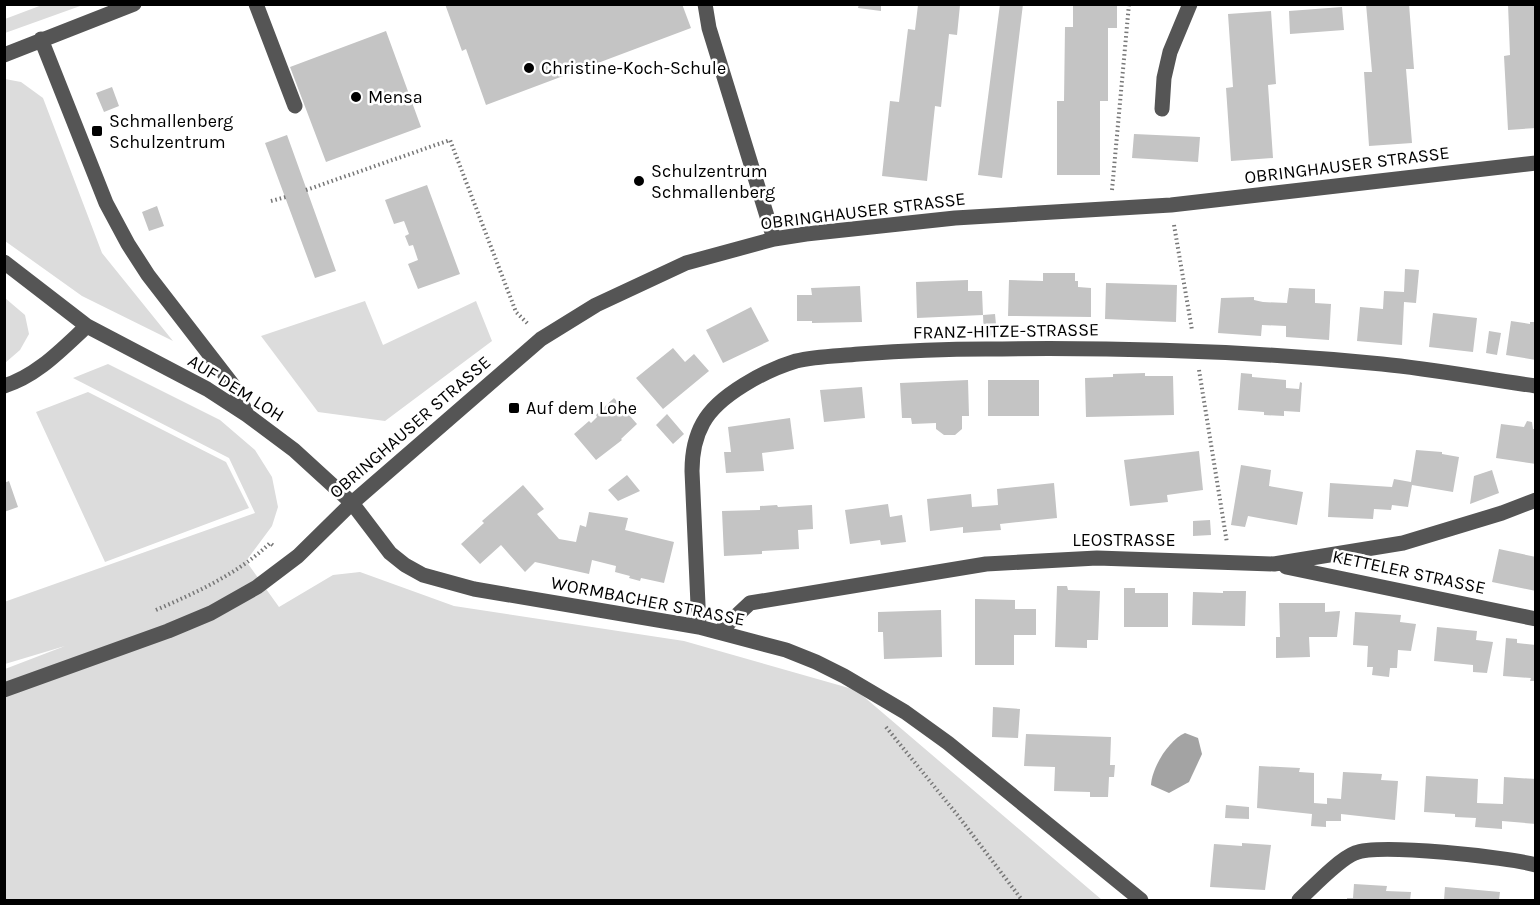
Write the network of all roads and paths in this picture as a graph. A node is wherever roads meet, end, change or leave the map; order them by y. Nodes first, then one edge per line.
1 (134, 4) edge
2 (256, 4) edge
3 (705, 4) edge
4 (1129, 4) edge
5 (1190, 4) edge
6 (41, 39) junction
7 (4, 55) edge
8 (295, 106) dead end
9 (1162, 109) dead end
10 (1536, 163) edge
11 (306, 190) dead end
12 (286, 197) dead end
13 (271, 201) dead end
14 (1171, 205) junction
15 (1111, 208) junction
16 (774, 239) junction
17 (4, 262) edge
18 (87, 326) junction
19 (542, 339) junction
20 (1196, 351) junction
21 (4, 386) edge
22 (1536, 386) edge
23 (247, 415) junction
24 (1536, 500) edge
25 (352, 503) junction
26 (293, 560) junction
27 (1230, 562) junction
28 (1274, 564) junction
29 (147, 614) dead end
30 (1536, 619) edge
31 (699, 627) junction
32 (719, 632) junction
33 (4, 690) edge
34 (878, 719) dead end
35 (1536, 865) edge
36 (1022, 900) edge
37 (1141, 900) edge
38 (1299, 900) edge

1 - 6 street
2 - 8 street
3 - 16 street
4 - 15 path
5 - 9 street
6 - 7 street
6 - 23 street
10 - 14 street, OBRINGHAUSER STRASSE
11 - 19 path
12 - 13 path
14 - 15 street, OBRINGHAUSER STRASSE
14 - 20 path
15 - 16 street, OBRINGHAUSER STRASSE
16 - 19 street, OBRINGHAUSER STRASSE
17 - 18 street, AUF DEM LOH
18 - 21 street
18 - 23 street, AUF DEM LOH
19 - 25 street, OBRINGHAUSER STRASSE
20 - 22 street, FRANZ-HITZE-STRASSE
20 - 27 path
20 - 31 street, FRANZ-HITZE-STRASSE
23 - 25 street, AUF DEM LOH
24 - 28 street, LEOSTRASSE
25 - 26 street, OBRINGHAUSER STRASSE
25 - 31 street, WORMBACHER STRASSE
26 - 29 path
26 - 33 street, OBRINGHAUSER STRASSE
27 - 28 street, LEOSTRASSE
27 - 32 street, LEOSTRASSE
28 - 30 street, KETTELER STRASSE
31 - 32 street, WORMBACHER STRASSE
32 - 37 street, WORMBACHER STRASSE
34 - 36 path
35 - 38 street

